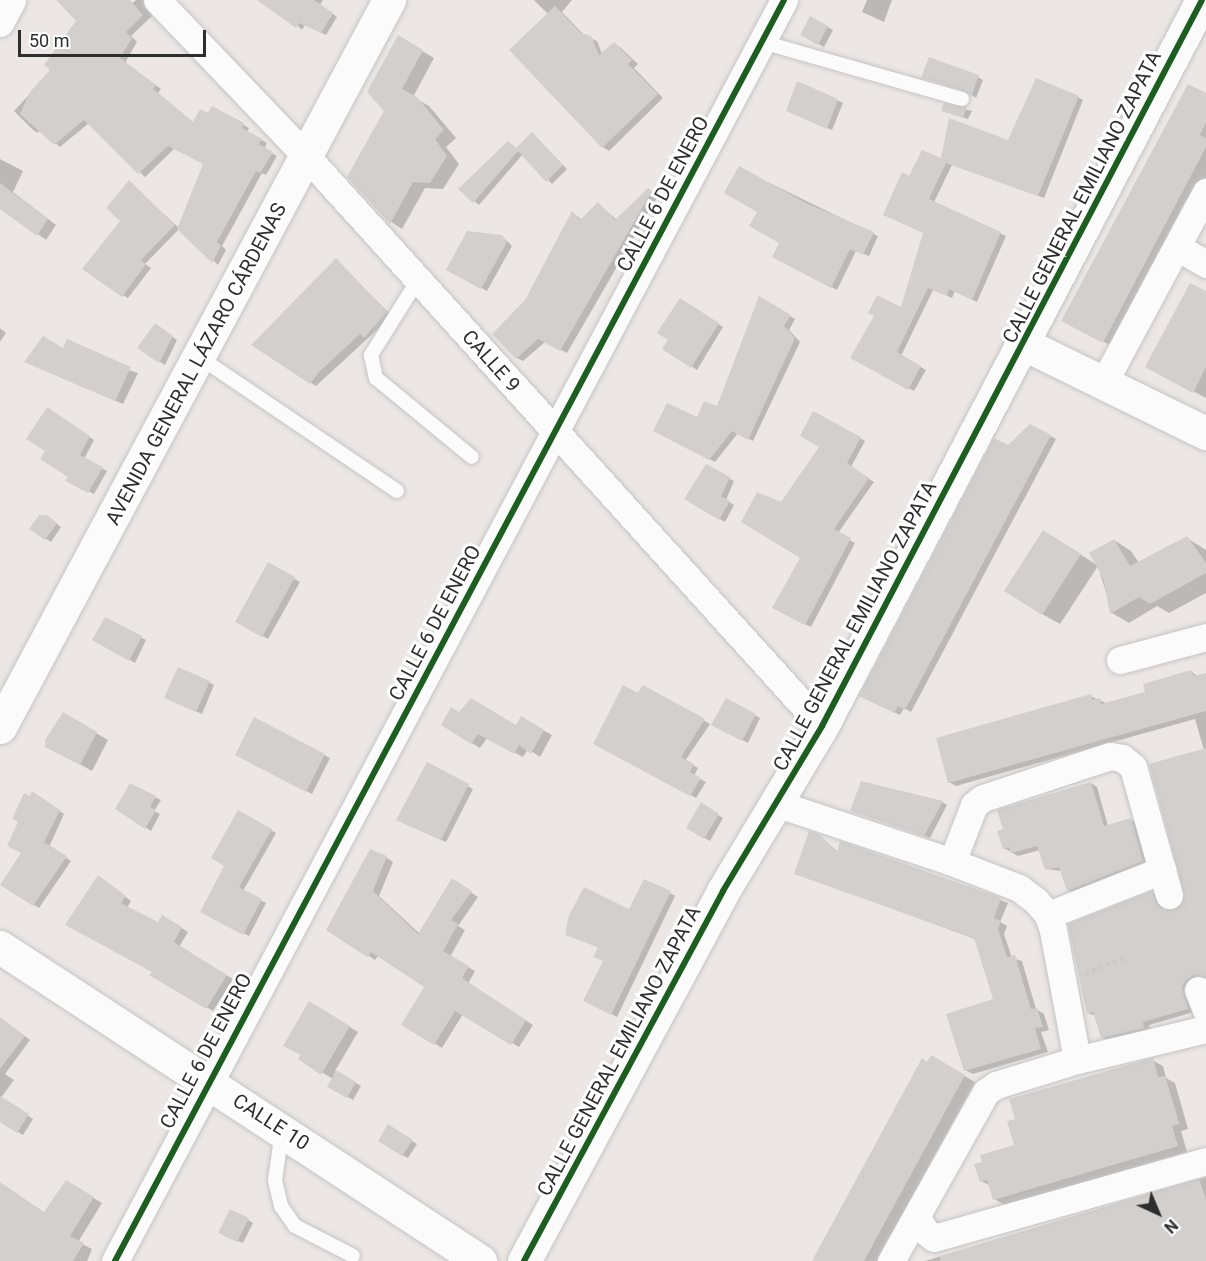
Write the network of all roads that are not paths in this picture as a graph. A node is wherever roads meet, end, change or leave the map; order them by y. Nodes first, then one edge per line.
1 (12, 0) edge
2 (157, 0) edge
3 (389, 0) edge
4 (784, 0) edge
5 (1202, 0) edge
6 (0, 23) edge
7 (762, 42) junction
8 (962, 99) dead end
9 (307, 157) junction
10 (1206, 192) edge
11 (1177, 247) junction
12 (1206, 264) edge
13 (418, 280) junction
14 (1024, 344) junction
15 (199, 357) junction
16 (1104, 382) junction
17 (555, 433) junction
18 (1206, 434) edge
19 (472, 457) dead end
20 (397, 491) dead end
21 (1206, 638) edge
22 (1120, 660) dead end
23 (822, 726) junction
24 (0, 727) edge
25 (777, 804) junction
26 (952, 862) junction
27 (1048, 915) junction
28 (0, 947) edge
29 (1206, 1029) edge
30 (1077, 1060) junction
31 (208, 1081) junction
32 (282, 1129) junction
33 (1206, 1161) edge
34 (918, 1219) junction
35 (353, 1256) dead end
36 (114, 1261) edge
37 (480, 1261) edge
38 (524, 1261) edge
39 (891, 1261) edge

1 - 6 street
2 - 9 street, CALLE 9
3 - 9 street, AVENIDA GENERAL LÁZARO CÁRDENAS
4 - 7 street, CALLE 6 DE ENERO
5 - 14 street, CALLE GENERAL EMILIANO ZAPATA
7 - 8 lane
7 - 17 street, CALLE 6 DE ENERO
9 - 13 street, CALLE 9
9 - 15 street, AVENIDA GENERAL LÁZARO CÁRDENAS
10 - 11 street
11 - 12 street
11 - 16 street
13 - 17 street, CALLE 9
13 - 19 lane
14 - 16 street
14 - 23 street, CALLE GENERAL EMILIANO ZAPATA
15 - 20 lane
15 - 24 street, AVENIDA GENERAL LÁZARO CÁRDENAS
16 - 18 street
17 - 23 street, CALLE 9
17 - 31 street, CALLE 6 DE ENERO
21 - 22 street
23 - 25 street, CALLE GENERAL EMILIANO ZAPATA
25 - 26 street
25 - 38 street, CALLE GENERAL EMILIANO ZAPATA
26 - 27 street
26 - 27 street
27 - 30 street
28 - 31 street, CALLE 10
29 - 30 street
30 - 34 street
31 - 32 street, CALLE 10
31 - 36 street, CALLE 6 DE ENERO
32 - 35 lane
32 - 37 street, CALLE 10
33 - 34 street
34 - 39 street

